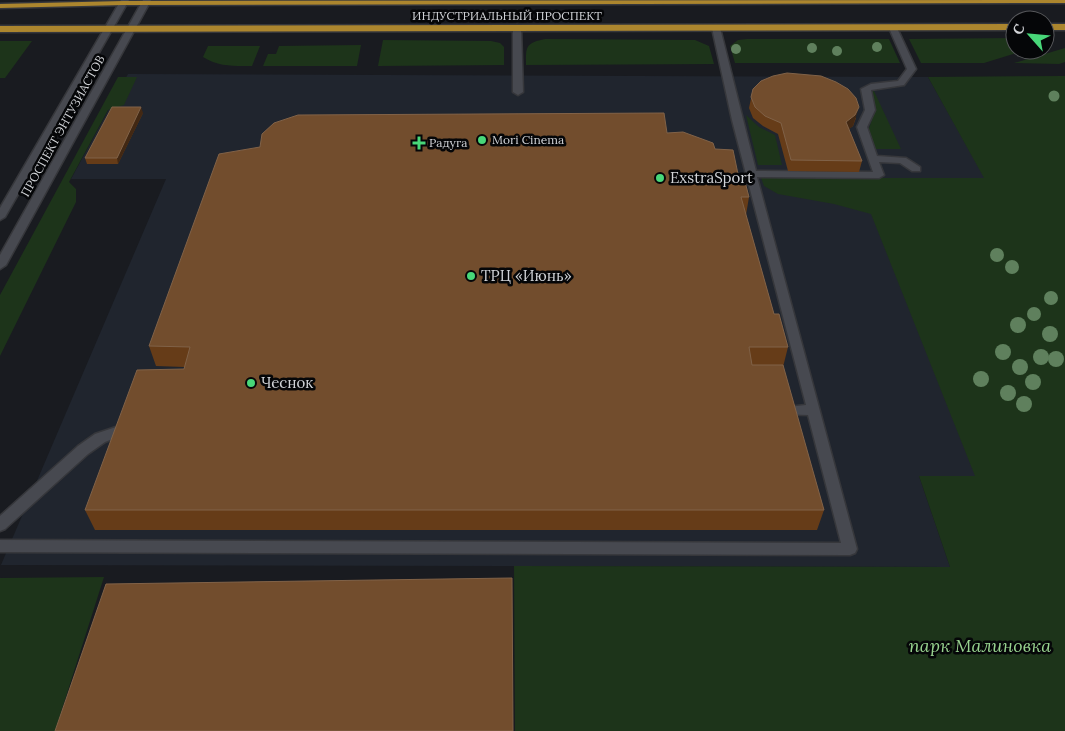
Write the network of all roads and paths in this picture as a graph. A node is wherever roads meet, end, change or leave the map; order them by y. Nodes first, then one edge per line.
1 (714, 1) edge
2 (1007, 1) edge
3 (1065, 1) edge
4 (124, 2) edge
5 (146, 2) edge
6 (338, 2) edge
7 (0, 6) edge
8 (1005, 27) edge
9 (517, 28) junction
10 (716, 28) junction
11 (893, 28) junction
12 (0, 29) edge
13 (108, 30) junction
14 (131, 30) junction
15 (518, 92) dead end
16 (874, 159) junction
17 (916, 169) dead end
18 (752, 174) junction
19 (0, 217) edge
20 (0, 265) edge
21 (812, 410) junction
22 (784, 411) edge
23 (129, 431) edge
24 (0, 525) edge
25 (0, 546) edge

1 - 2 main road, ИНДУСТРИАЛЬНЫЙ ПРОСПЕКТ
1 - 6 main road, ИНДУСТРИАЛЬНЫЙ ПРОСПЕКТ
2 - 3 main road, ИНДУСТРИАЛЬНЫЙ ПРОСПЕКТ
4 - 5 main road, ИНДУСТРИАЛЬНЫЙ ПРОСПЕКТ
4 - 7 main road, ИНДУСТРИАЛЬНЫЙ ПРОСПЕКТ
4 - 13 street, ПРОСПЕКТ ЭНТУЗИАСТОВ
5 - 6 main road, ИНДУСТРИАЛЬНЫЙ ПРОСПЕКТ
5 - 14 street, ПРОСПЕКТ ЭНТУЗИАСТОВ
8 - 11 main road, ИНДУСТРИАЛЬНЫЙ ПРОСПЕКТ
9 - 10 main road, ИНДУСТРИАЛЬНЫЙ ПРОСПЕКТ
9 - 14 main road, ИНДУСТРИАЛЬНЫЙ ПРОСПЕКТ
9 - 15 street
10 - 11 main road, ИНДУСТРИАЛЬНЫЙ ПРОСПЕКТ
10 - 18 street
11 - 16 street
12 - 13 main road, ИНДУСТРИАЛЬНЫЙ ПРОСПЕКТ
13 - 14 main road, ИНДУСТРИАЛЬНЫЙ ПРОСПЕКТ
13 - 19 street, ПРОСПЕКТ ЭНТУЗИАСТОВ
14 - 20 street, ПРОСПЕКТ ЭНТУЗИАСТОВ
16 - 17 street
16 - 18 street
18 - 21 street
21 - 22 street
21 - 25 street
23 - 24 street

